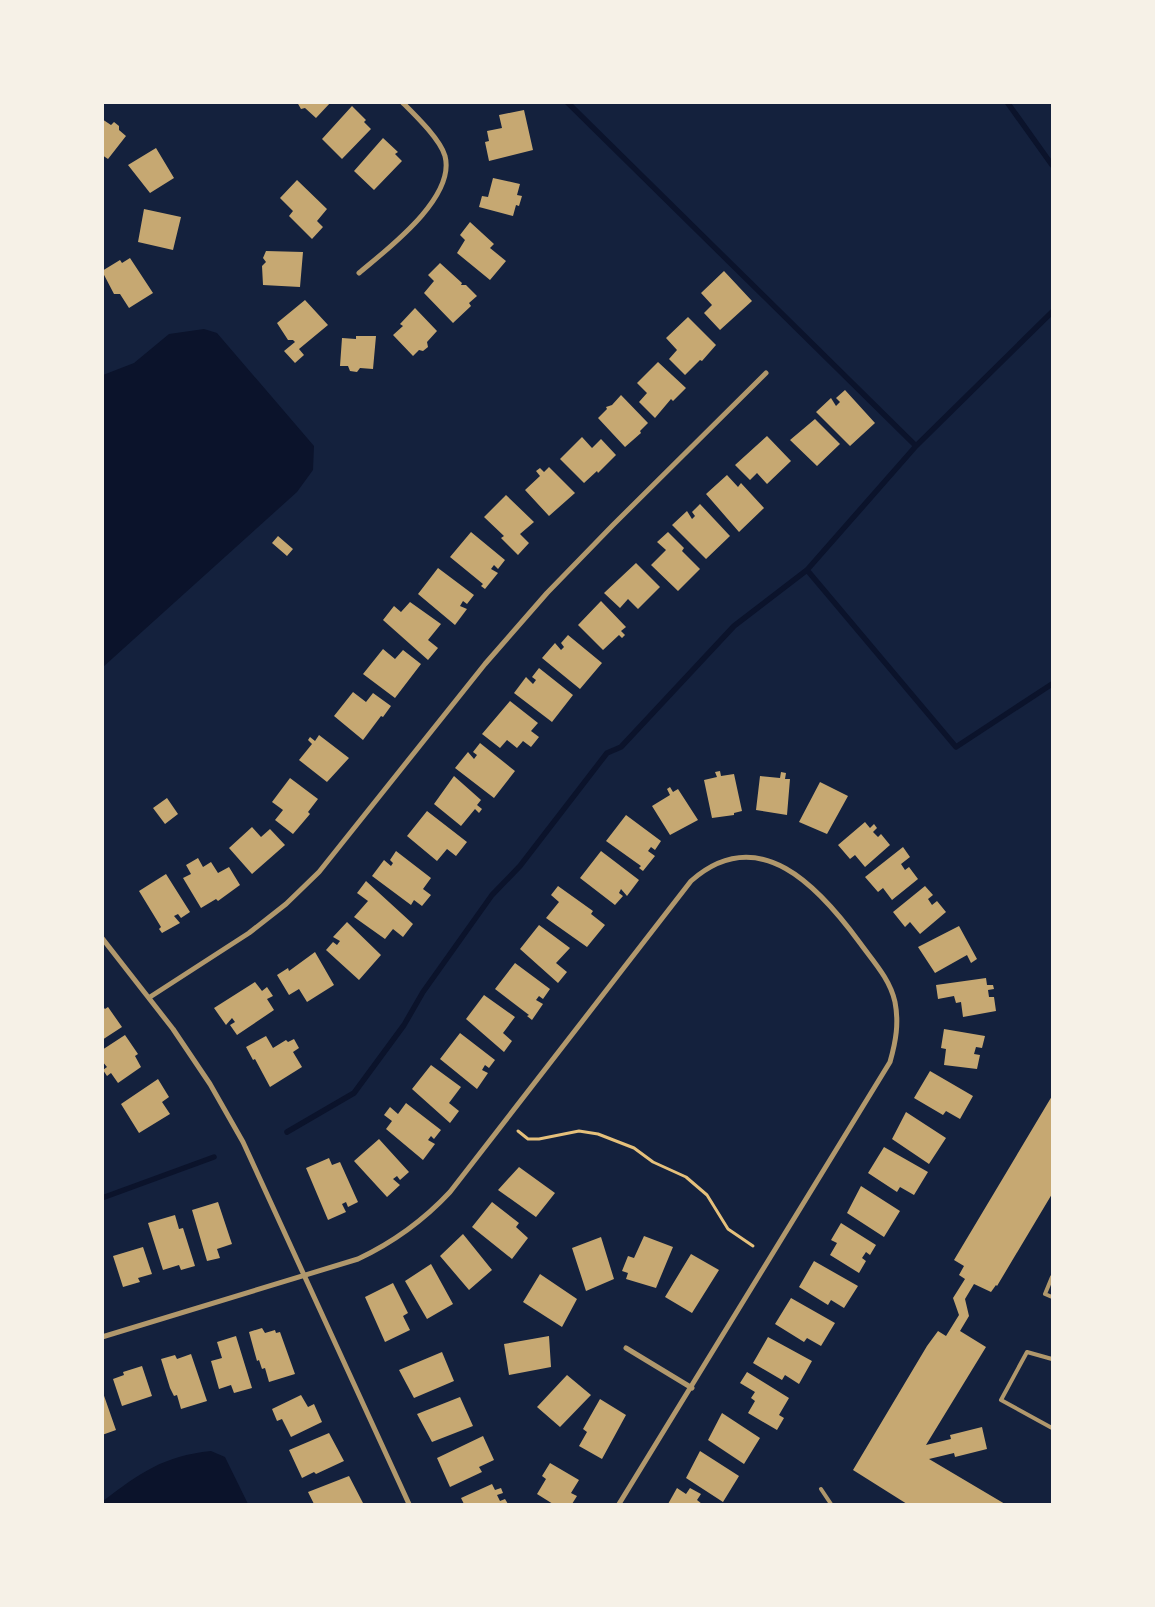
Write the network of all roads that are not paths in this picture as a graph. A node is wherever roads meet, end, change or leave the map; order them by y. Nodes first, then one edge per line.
1 (402, 102) edge
2 (359, 273) dead end
3 (766, 374) dead end
4 (102, 938) edge
5 (150, 997) junction
6 (305, 1276) junction
7 (1052, 1277) edge
8 (1052, 1297) edge
9 (102, 1337) edge
10 (626, 1348) dead end
11 (1052, 1359) edge
12 (692, 1388) junction
13 (1052, 1428) edge
14 (821, 1489) dead end
15 (409, 1504) edge
16 (619, 1504) edge
17 (831, 1504) edge

1 - 2 street
3 - 5 street
4 - 5 street
5 - 6 street
6 - 9 street
6 - 12 street
6 - 15 street
7 - 8 lane
10 - 12 street
11 - 13 lane
12 - 16 street
14 - 17 lane

